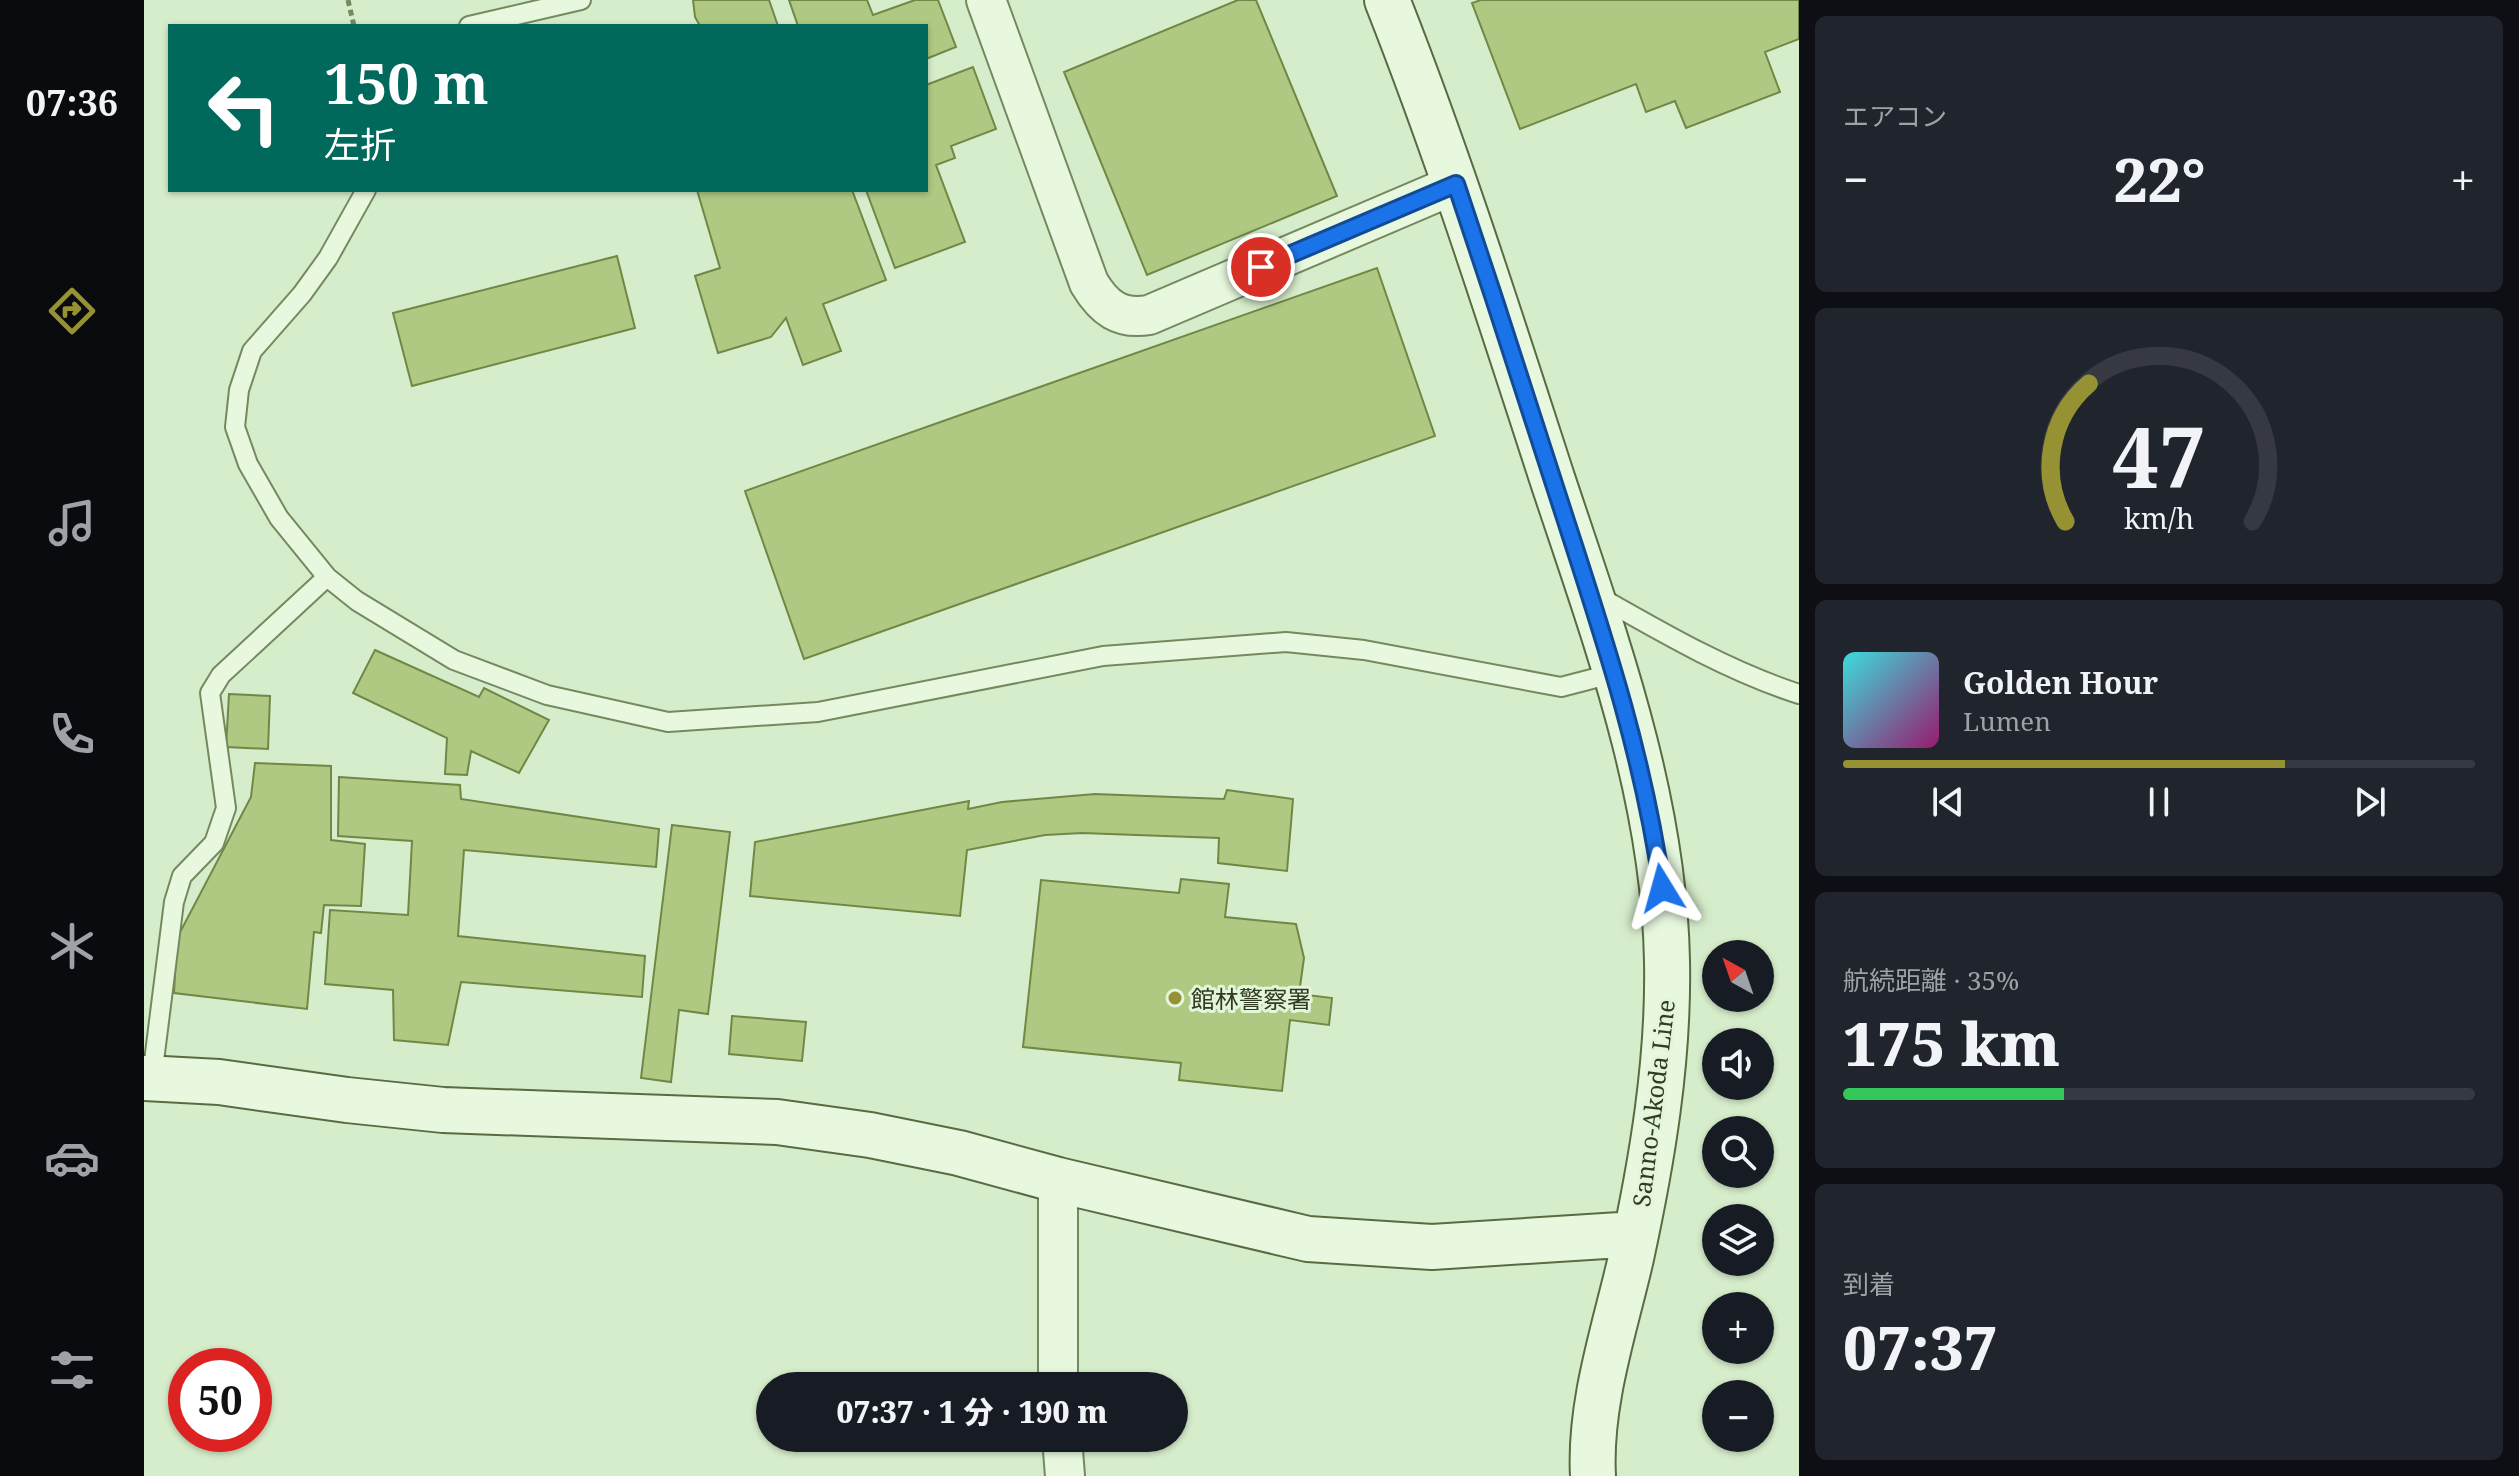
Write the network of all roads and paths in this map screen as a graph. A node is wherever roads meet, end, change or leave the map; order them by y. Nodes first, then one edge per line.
1 (348, 0) edge
2 (581, 0) edge
3 (986, 0) edge
4 (1387, 0) edge
5 (354, 24) edge
6 (478, 24) edge
7 (1456, 184) junction
8 (365, 192) edge
9 (327, 577) junction
10 (1589, 590) junction
11 (1615, 673) junction
12 (1799, 694) edge
13 (148, 1077) edge
14 (1058, 1180) junction
15 (1636, 1234) junction
16 (1058, 1372) edge
17 (1063, 1452) edge
18 (1065, 1476) edge
19 (1593, 1476) edge

1 - 5 path
2 - 6 lane
3 - 7 street
4 - 7 main road, Sanno-Akoda Line
7 - 10 main road, Sanno-Akoda Line
8 - 9 lane
9 - 11 lane
9 - 13 lane
10 - 11 main road, Sanno-Akoda Line
10 - 12 lane
11 - 15 main road, Sanno-Akoda Line
13 - 14 main road
14 - 15 main road
14 - 16 street
15 - 19 main road, Sanno-Akoda Line
17 - 18 street

